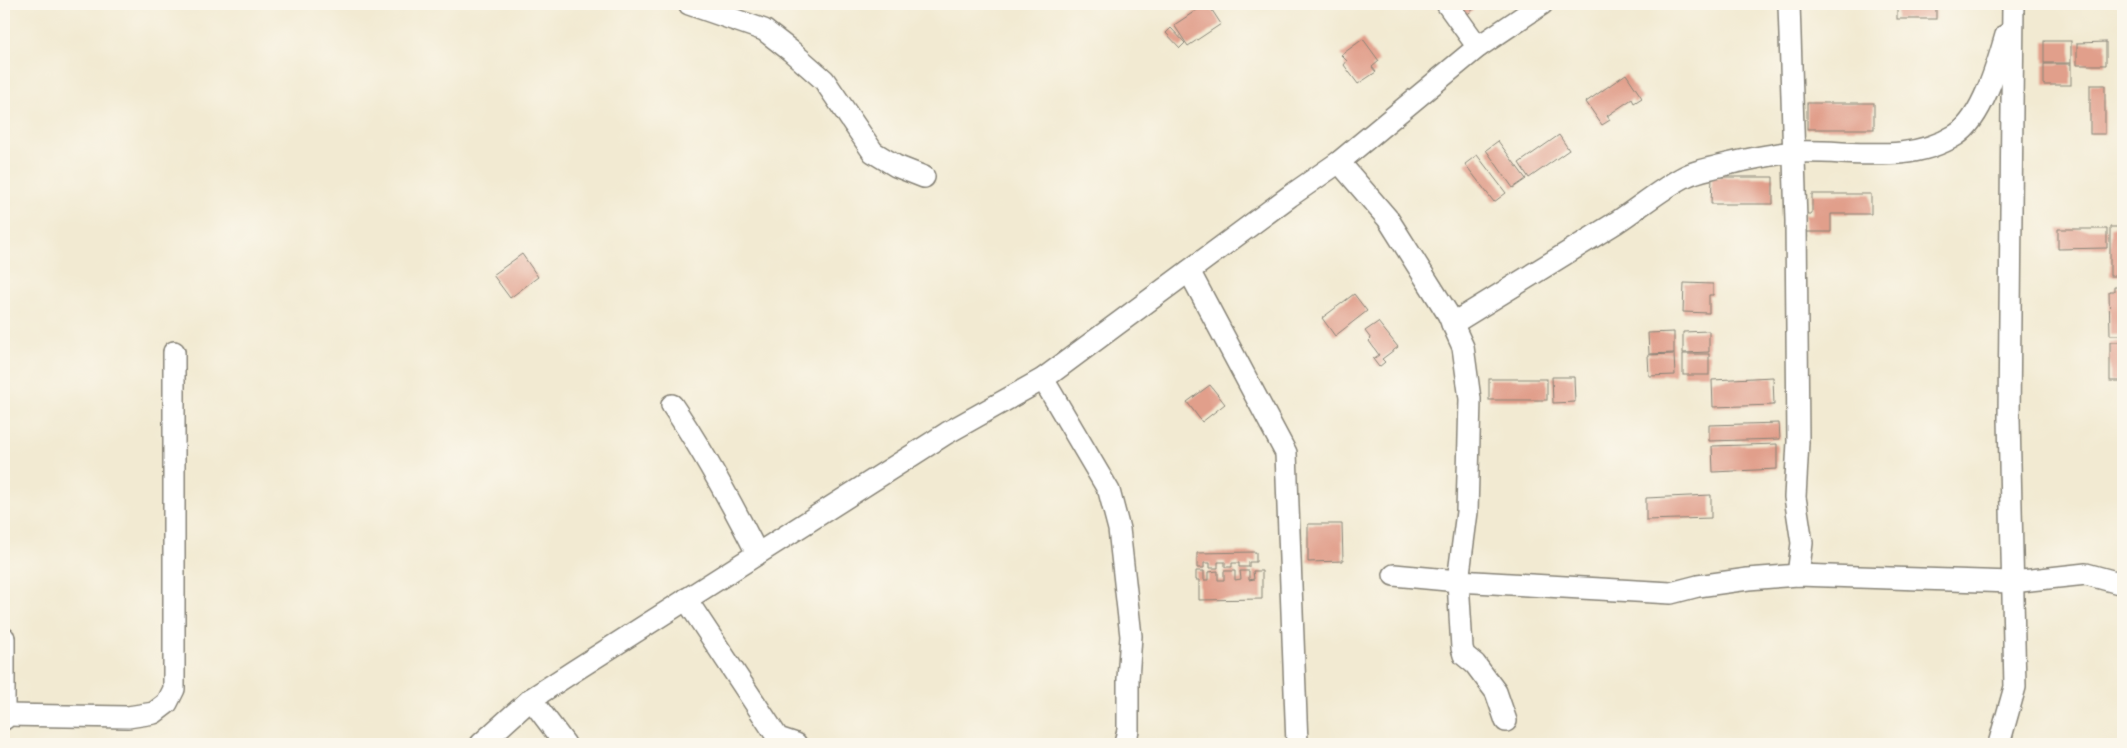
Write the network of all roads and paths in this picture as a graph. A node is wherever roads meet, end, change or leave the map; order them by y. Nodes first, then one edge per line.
1 (689, 4) edge
2 (1446, 4) edge
3 (1542, 4) edge
4 (1789, 4) edge
5 (2013, 7) edge
6 (1478, 47) junction
7 (1794, 152) junction
8 (1339, 162) junction
9 (924, 177) dead end
10 (1189, 270) junction
11 (1452, 324) junction
12 (174, 352) dead end
13 (1044, 379) junction
14 (672, 405) dead end
15 (757, 553) junction
16 (1394, 575) dead end
17 (1798, 575) junction
18 (1458, 581) junction
19 (2012, 582) junction
20 (2123, 584) edge
21 (686, 599) junction
22 (4, 638) edge
23 (531, 700) junction
24 (4, 715) edge
25 (4, 720) edge
26 (1506, 721) dead end
27 (481, 744) edge
28 (565, 744) edge
29 (796, 744) edge
30 (1125, 744) edge
31 (1297, 744) edge
32 (1999, 744) edge

1 - 9 street
2 - 6 street
3 - 6 street
4 - 7 street
5 - 7 street
5 - 19 street
6 - 8 street
7 - 11 street
7 - 17 street
8 - 10 street
8 - 11 street
10 - 13 street
10 - 31 street
11 - 18 street
12 - 24 street
13 - 15 street
13 - 30 street
14 - 15 street
15 - 21 street
16 - 18 street
17 - 18 street
17 - 19 street
18 - 26 street
19 - 20 street
19 - 32 street
21 - 23 street
21 - 29 street
22 - 24 street
23 - 27 street
23 - 28 street
24 - 25 street

